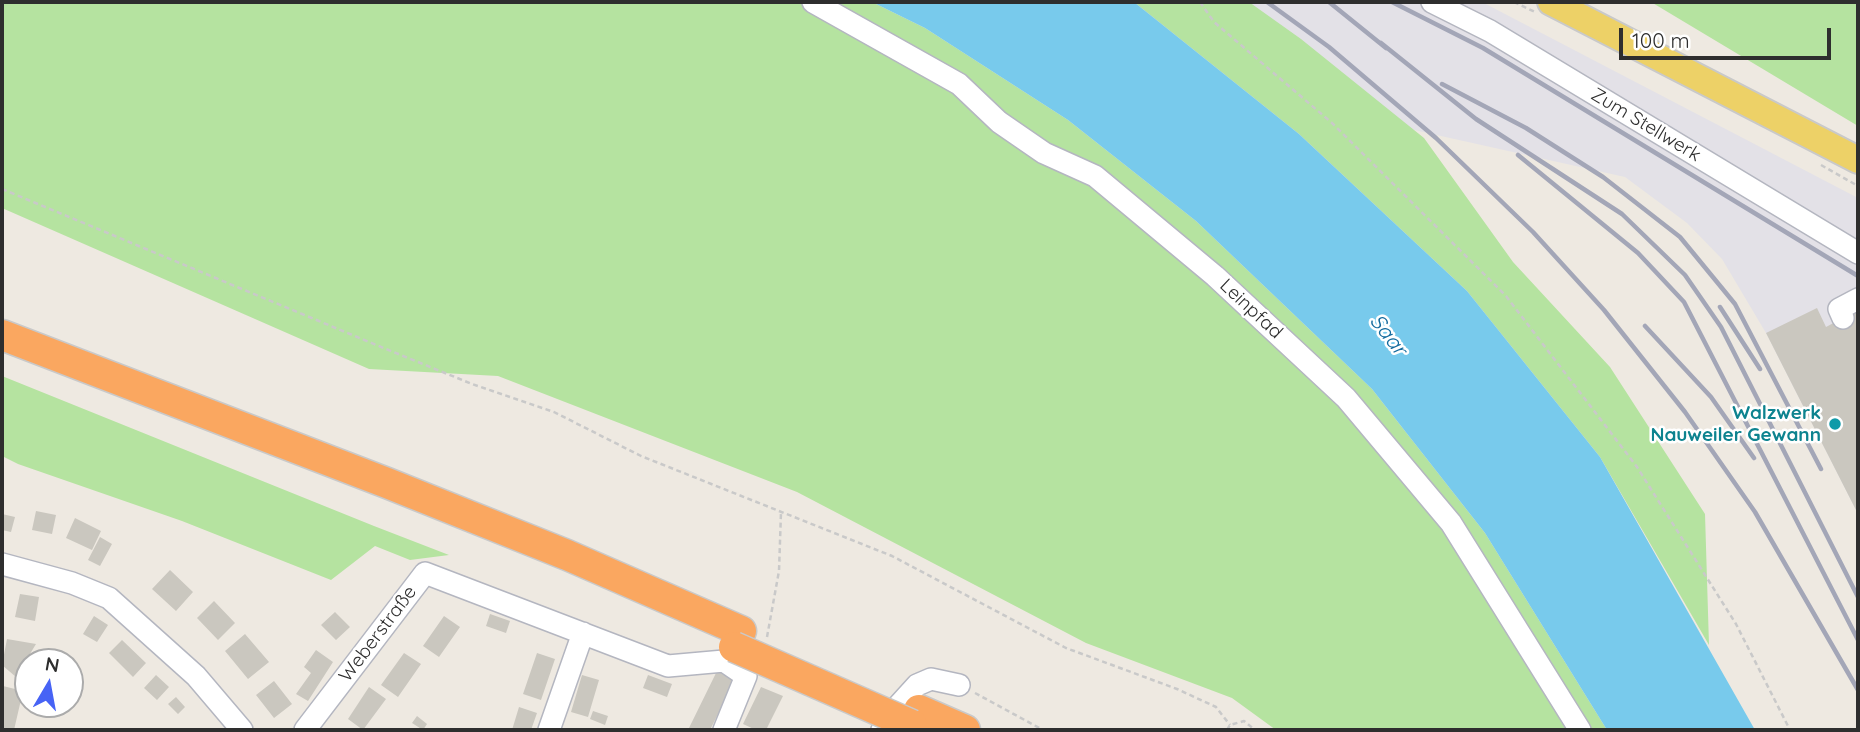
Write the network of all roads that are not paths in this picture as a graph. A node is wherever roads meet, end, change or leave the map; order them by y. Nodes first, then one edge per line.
1 (813, 2) edge
2 (1432, 2) edge
3 (1551, 2) edge
4 (1858, 160) edge
5 (1858, 253) edge
6 (1858, 299) edge
7 (1843, 318) dead end
8 (2, 335) edge
9 (2, 354) edge
10 (2, 568) edge
11 (583, 633) junction
12 (748, 635) junction
13 (764, 650) dead end
14 (959, 685) road end
15 (913, 718) edge
16 (242, 730) edge
17 (305, 730) edge
18 (549, 730) edge
19 (724, 730) edge
20 (882, 730) edge
21 (965, 730) edge
22 (1580, 730) edge

1 - 22 street, Leinpfad
2 - 5 street, Zum Stellwerk
3 - 4 main road
6 - 7 street
8 - 12 highway
9 - 12 highway
10 - 16 street
11 - 17 street, Weberstraße
11 - 18 street
11 - 19 street
12 - 15 highway
13 - 15 street
14 - 15 street
15 - 20 street
15 - 21 highway

